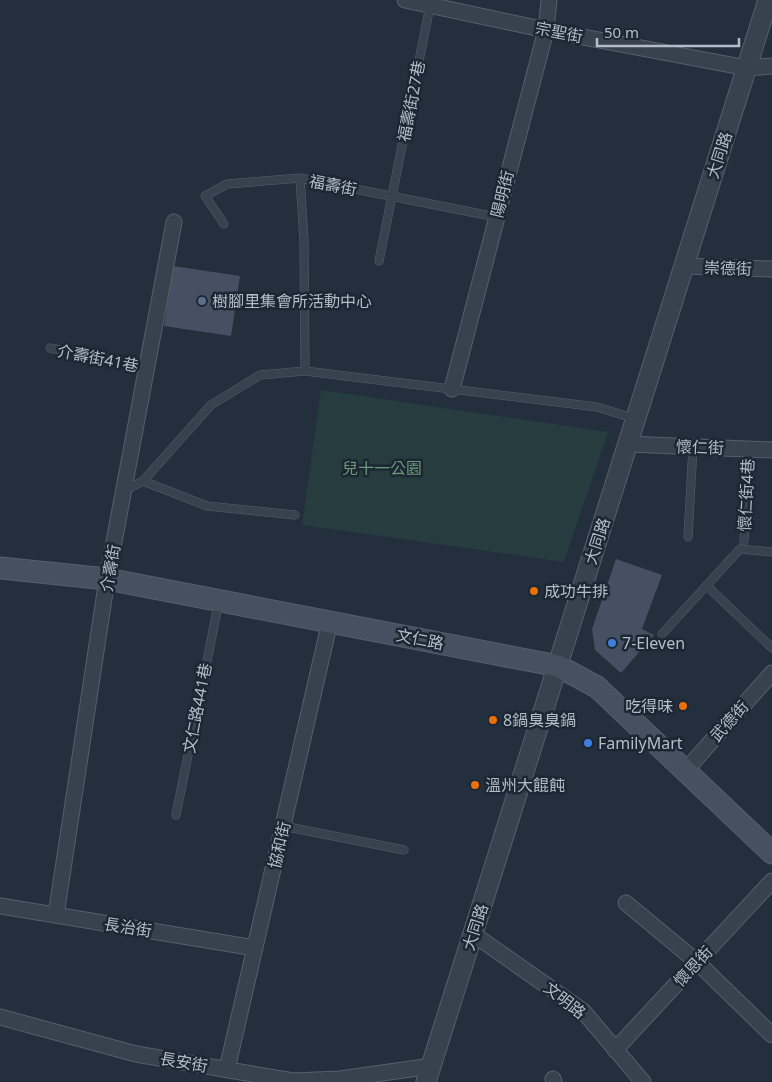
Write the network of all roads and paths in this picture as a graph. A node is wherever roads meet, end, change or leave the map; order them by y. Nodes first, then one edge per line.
1 (405, 0) edge
2 (549, 0) edge
3 (768, 0) edge
4 (430, 6) junction
5 (546, 30) junction
6 (772, 66) edge
7 (747, 68) junction
8 (300, 178) junction
9 (392, 197) junction
10 (496, 217) junction
11 (174, 222) dead end
12 (224, 224) dead end
13 (379, 261) dead end
14 (684, 266) junction
15 (772, 269) edge
16 (50, 348) dead end
17 (147, 367) junction
18 (305, 371) junction
19 (452, 389) junction
20 (636, 419) junction
21 (628, 444) junction
22 (693, 447) junction
23 (749, 449) junction
24 (772, 450) edge
25 (143, 480) junction
26 (123, 492) junction
27 (295, 515) dead end
28 (688, 537) dead end
29 (744, 541) dead end
30 (772, 552) edge
31 (0, 568) edge
32 (107, 579) junction
33 (707, 586) junction
34 (219, 600) junction
35 (330, 621) junction
36 (662, 634) dead end
37 (772, 648) edge
38 (558, 666) junction
39 (772, 673) edge
40 (686, 770) junction
41 (176, 815) dead end
42 (283, 826) junction
43 (404, 850) dead end
44 (772, 852) edge
45 (772, 881) edge
46 (626, 902) dead end
47 (0, 906) edge
48 (56, 915) junction
49 (473, 934) junction
50 (255, 948) junction
51 (697, 962) junction
52 (0, 1017) edge
53 (772, 1036) edge
54 (615, 1050) junction
55 (227, 1069) junction
56 (429, 1074) edge
57 (643, 1082) edge

1 - 4 street, 宗聖街
2 - 5 street, 陽明街
3 - 7 street, 大同路
4 - 5 street, 宗聖街
4 - 9 lane, 福壽街27巷
5 - 7 street, 宗聖街
5 - 10 street, 陽明街
6 - 7 street, 宗聖街
7 - 14 street, 大同路
8 - 9 lane, 福壽街
8 - 12 lane
8 - 18 lane, 福壽街
9 - 10 lane, 福壽街
9 - 13 lane, 福壽街27巷
10 - 19 street, 陽明街
11 - 17 street, 介壽街
14 - 15 street, 崇德街
14 - 20 street, 大同路
16 - 17 lane, 介壽街41巷
17 - 26 street, 介壽街
18 - 19 lane
18 - 25 lane
19 - 20 lane
20 - 21 street, 大同路
21 - 22 street, 懷仁街
21 - 38 street, 大同路
22 - 23 street, 懷仁街
22 - 28 lane
23 - 24 street, 懷仁街
23 - 29 lane, 懷仁街4巷
25 - 26 lane
25 - 27 lane
26 - 32 street, 介壽街
30 - 33 lane
31 - 32 main road, 文仁路
32 - 34 main road, 文仁路
32 - 48 street, 介壽街
33 - 36 lane
33 - 37 lane
34 - 35 main road, 文仁路
34 - 41 lane, 文仁路441巷
35 - 38 main road, 文仁路
35 - 42 street, 協和街
38 - 40 main road, 文仁路
38 - 49 street, 大同路
39 - 40 street, 武德街
40 - 44 main road, 文仁路
42 - 43 lane
42 - 50 street, 協和街
45 - 51 street, 懷恩街
46 - 51 street
47 - 48 street, 長治街
48 - 50 street, 長治街
49 - 54 street, 文明路
49 - 56 street, 大同路
50 - 55 street, 協和街
51 - 53 street
51 - 54 street, 懷恩街
52 - 55 street, 長安街
54 - 57 street, 文明路
55 - 56 street, 長安街

